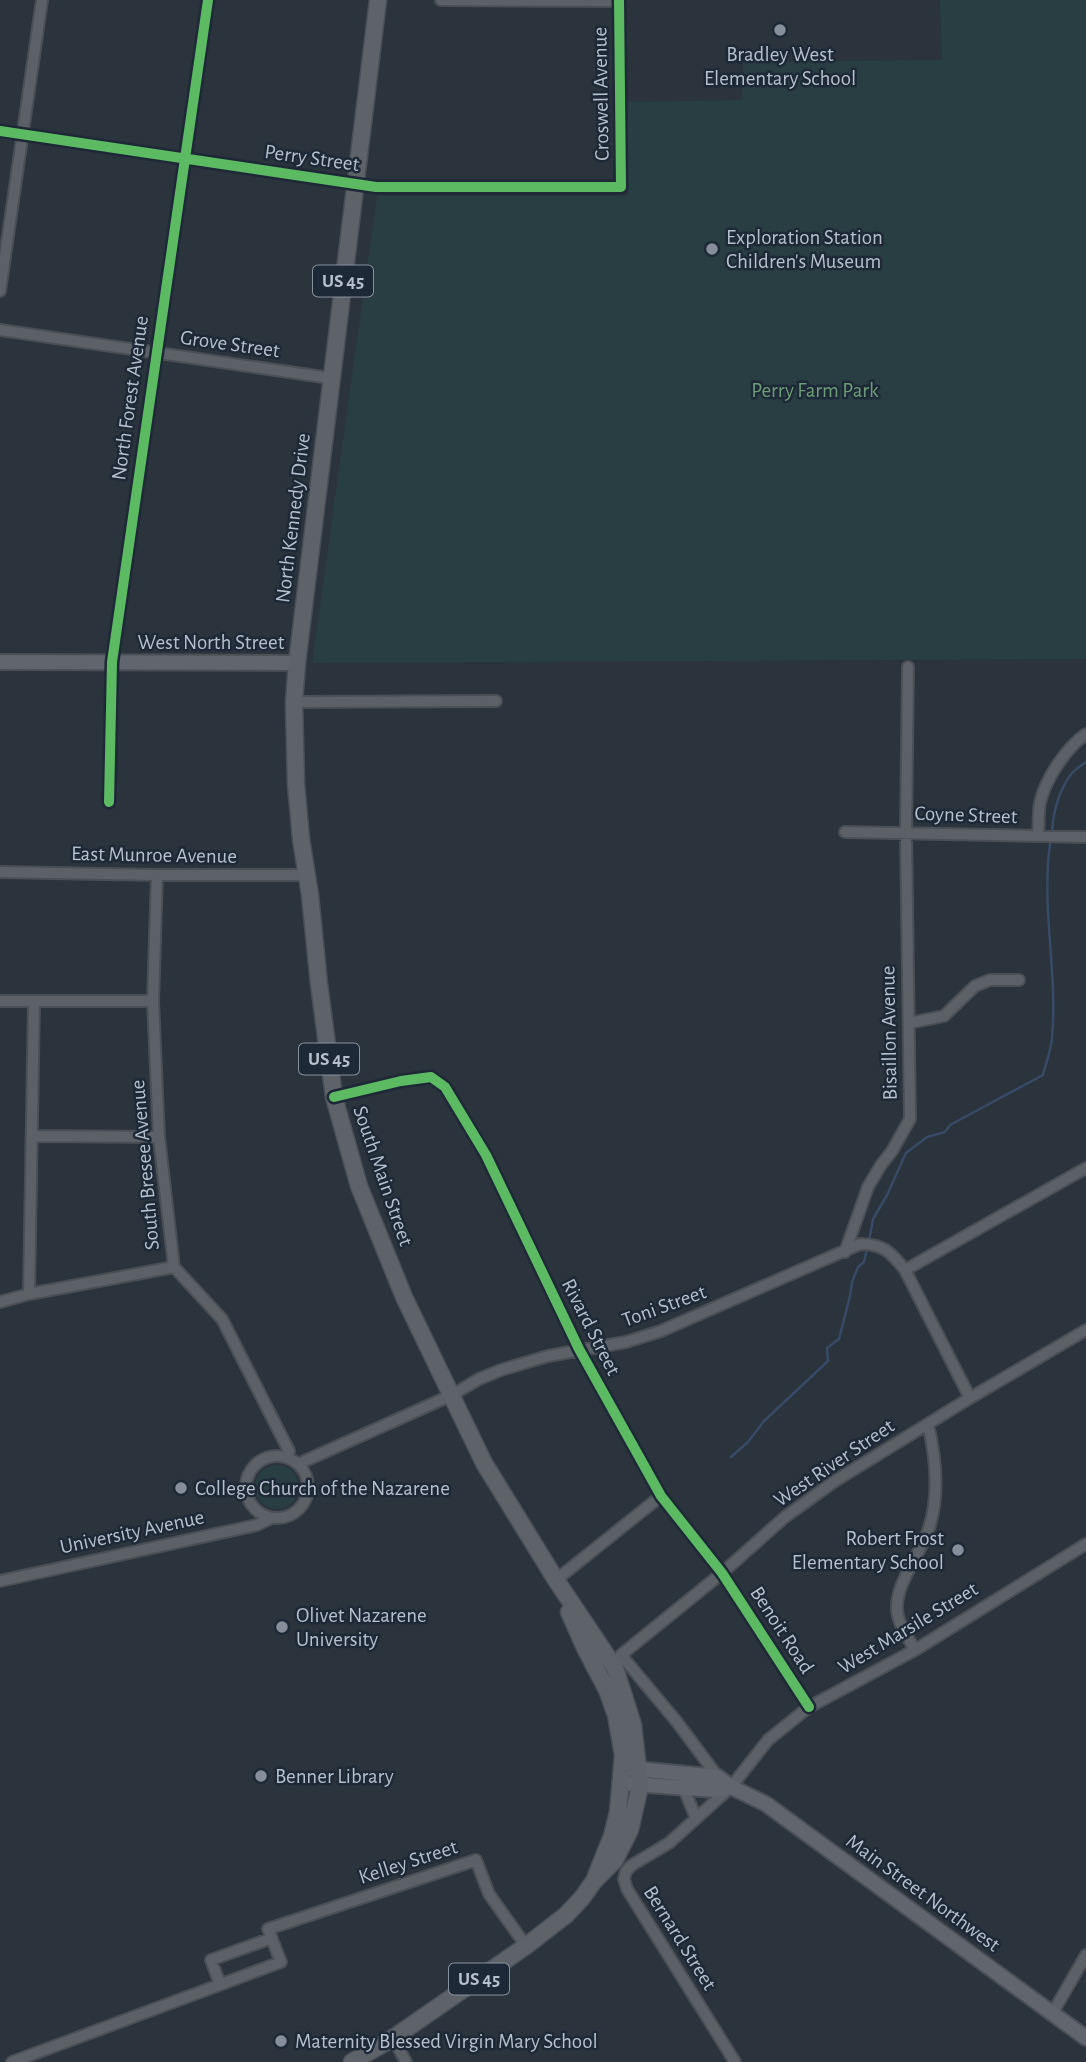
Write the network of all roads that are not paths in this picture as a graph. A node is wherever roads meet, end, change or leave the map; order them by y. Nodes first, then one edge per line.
1 (42, 0) edge
2 (208, 0) edge
3 (378, 0) edge
4 (440, 0) edge
5 (619, 1) edge
6 (0, 131) edge
7 (22, 135) junction
8 (185, 158) junction
9 (356, 184) junction
10 (621, 187) joint
11 (0, 291) edge
12 (0, 330) edge
13 (156, 353) junction
14 (330, 378) junction
15 (0, 662) edge
16 (112, 663) junction
17 (297, 663) junction
18 (908, 667) dead end
19 (496, 701) dead end
20 (294, 702) junction
21 (1086, 734) edge
22 (109, 802) dead end
23 (845, 832) dead end
24 (906, 832) junction
25 (1038, 836) junction
26 (1086, 836) edge
27 (0, 872) edge
28 (157, 876) junction
29 (307, 876) junction
30 (1019, 979) dead end
31 (34, 1001) junction
32 (153, 1001) junction
33 (0, 1002) edge
34 (909, 1023) junction
35 (334, 1097) junction
36 (32, 1136) junction
37 (159, 1137) junction
38 (1086, 1168) edge
39 (845, 1252) junction
40 (174, 1267) junction
41 (905, 1269) junction
42 (29, 1294) junction
43 (0, 1302) edge
44 (1086, 1330) edge
45 (579, 1349) junction
46 (452, 1395) junction
47 (970, 1398) junction
48 (928, 1424) junction
49 (293, 1461) junction
50 (661, 1496) junction
51 (271, 1518) junction
52 (1086, 1544) edge
53 (722, 1573) junction
54 (556, 1580) junction
55 (0, 1581) edge
56 (915, 1650) junction
57 (618, 1661) junction
58 (809, 1707) junction
59 (630, 1777) junction
60 (718, 1777) junction
61 (731, 1787) junction
62 (684, 1789) junction
63 (696, 1818) junction
64 (272, 1938) junction
65 (526, 1946) junction
66 (1086, 1955) edge
67 (220, 1984) junction
68 (1052, 2014) junction
69 (393, 2038) junction
70 (1086, 2038) edge
71 (12, 2062) edge
72 (352, 2062) edge
73 (406, 2062) edge
74 (734, 2062) edge

1 - 7 street
2 - 8 street, North Forest Avenue
3 - 9 main road, US 45
4 - 5 street
5 - 10 street, Croswell Avenue
6 - 7 street, Perry Street
7 - 8 street, Perry Street
7 - 11 street
8 - 9 street, Perry Street
8 - 13 street, North Forest Avenue
9 - 10 street, Perry Street
9 - 14 main road, US 45
12 - 13 street, Grove Street
13 - 14 street, Grove Street
13 - 16 street, North Forest Avenue
14 - 17 main road, North Kennedy Drive / US 45
15 - 16 main road, West North Street
16 - 17 main road, West North Street
16 - 22 street, North Forest Avenue
17 - 20 main road, South Main Street / US 45
18 - 24 street, Bisaillon Avenue
19 - 20 street
20 - 29 main road, South Main Street / US 45
21 - 25 street
23 - 24 street, Coyne Street
24 - 25 street, Coyne Street
24 - 34 street, Bisaillon Avenue
25 - 26 street, Coyne Street
27 - 28 street, East Munroe Avenue
28 - 29 street, East Munroe Avenue
28 - 32 street, South Bresee Avenue
29 - 35 main road, South Main Street / US 45
30 - 34 street
31 - 32 street
31 - 33 street
31 - 36 street
32 - 37 street, South Bresee Avenue
34 - 39 street, Bisaillon Avenue
35 - 45 street, Rivard Street
35 - 46 main road, South Main Street / US 45
36 - 37 street
36 - 42 street
37 - 40 street, South Bresee Avenue
38 - 41 street
39 - 41 street
39 - 45 street, Toni Street
40 - 42 street
40 - 49 street, South Bresee Avenue
41 - 47 street
42 - 43 street
44 - 47 street, West River Street
45 - 46 street, Toni Street
45 - 50 street, Rivard Street
46 - 49 street
46 - 54 main road, South Main Street / US 45
47 - 48 street, West River Street
48 - 53 street, West River Street
48 - 56 street
49 - 51 street, University Avenue
49 - 51 street
50 - 53 street, Rivard Street
50 - 54 street
51 - 55 street, University Avenue
52 - 56 street, West Marsile Street
53 - 57 street, West River Street
53 - 58 street, Benoit Road
54 - 57 main road, South Main Street / US 45
54 - 59 main road, South Main Street / US 45
56 - 58 street, West Marsile Street
57 - 59 main road, South Main Street / US 45
57 - 60 street, South Main Street
58 - 61 street, West Marsile Street
59 - 60 main road
59 - 62 main road, Main Street Northwest
59 - 65 main road, US 45
60 - 61 main road, Main Street Northwest
61 - 62 main road, Main Street Northwest
61 - 63 street, Bernard Street
61 - 68 main road, Main Street Northwest
62 - 63 street
63 - 74 street, Bernard Street
64 - 65 street, Kelley Street
64 - 67 street, Kelley Street
64 - 67 street
65 - 69 main road, US 45
66 - 68 street
67 - 71 street
68 - 70 main road, Main Street Northwest
69 - 72 main road, US 45
69 - 73 street

